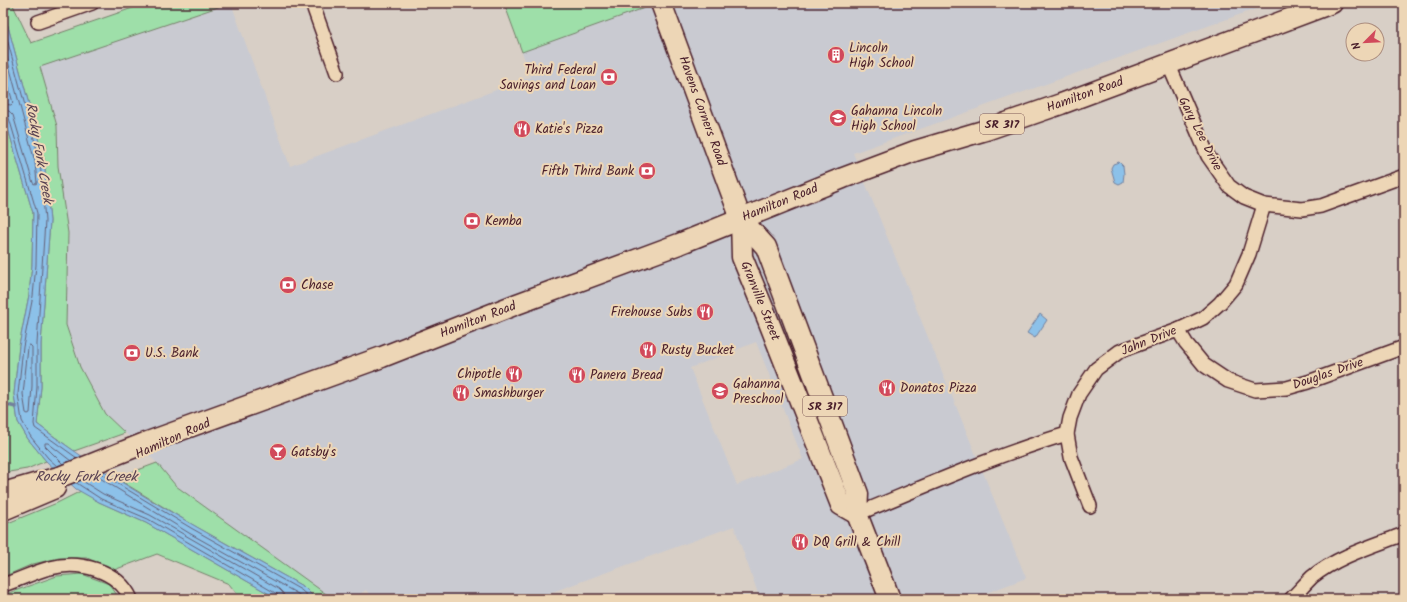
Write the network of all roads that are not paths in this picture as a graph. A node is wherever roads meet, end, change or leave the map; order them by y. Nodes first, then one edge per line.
1 (92, 3) edge
2 (312, 3) edge
3 (661, 3) edge
4 (1332, 3) edge
5 (38, 22) dead end
6 (1168, 63) junction
7 (337, 73) dead end
8 (1404, 176) edge
9 (1264, 205) junction
10 (741, 219) junction
11 (1178, 330) junction
12 (1404, 347) edge
13 (1067, 434) junction
14 (3, 492) edge
15 (26, 492) junction
16 (1090, 506) dead end
17 (3, 510) edge
18 (857, 514) junction
19 (1404, 534) edge
20 (3, 585) edge
21 (131, 599) edge
22 (890, 599) edge
23 (1291, 599) edge

1 - 5 street
2 - 7 street
3 - 10 main road, Havens Corners Road
4 - 6 main road, Hamilton Road / SR 317
6 - 9 street, Gary Lee Drive
6 - 10 main road, Hamilton Road / SR 317
8 - 9 street, Gary Lee Drive
9 - 11 street, Jahn Drive
10 - 15 main road, Hamilton Road
10 - 18 main road, Granville Street / SR 317
11 - 12 street, Douglas Drive
11 - 13 street, Jahn Drive
13 - 16 street
13 - 18 street
14 - 15 main road, Hamilton Road
15 - 17 main road, Hamilton Road
18 - 22 main road, Granville Street / SR 317
19 - 23 street
20 - 21 street

